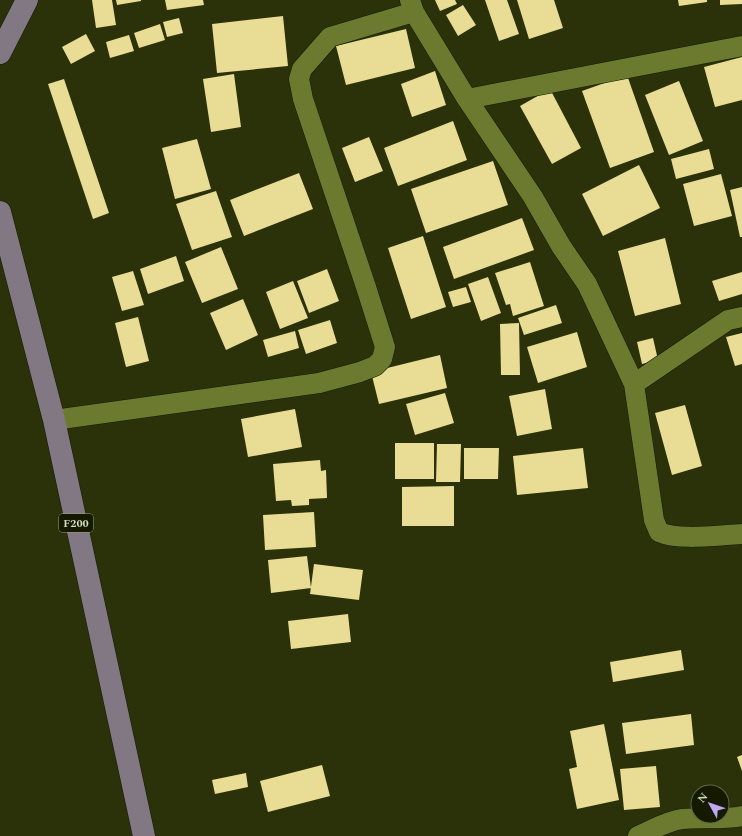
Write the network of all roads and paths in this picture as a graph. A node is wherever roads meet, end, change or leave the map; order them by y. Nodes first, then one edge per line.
1 (22, 0) edge
2 (27, 0) edge
3 (412, 6) edge
4 (0, 16) edge
5 (742, 46) edge
6 (0, 53) edge
7 (467, 99) junction
8 (0, 212) edge
9 (742, 317) edge
10 (634, 384) junction
11 (54, 420) junction
12 (742, 534) edge
13 (742, 816) edge
14 (144, 836) edge
15 (638, 836) edge

1 - 4 main road
2 - 6 main road
3 - 7 street
3 - 11 street
5 - 7 street
7 - 10 street
8 - 11 main road, F200
9 - 10 street
10 - 12 street
11 - 14 main road, F200
13 - 15 street

